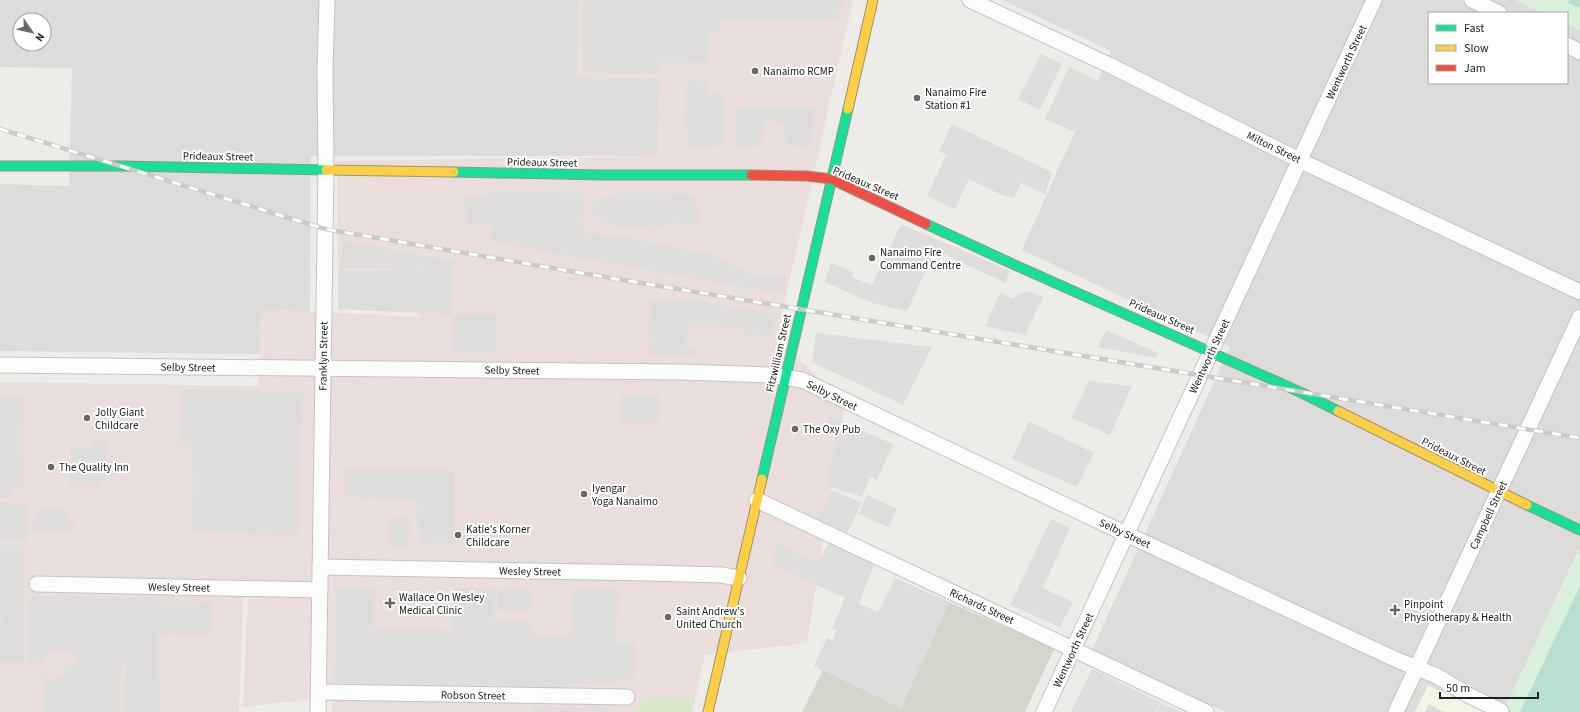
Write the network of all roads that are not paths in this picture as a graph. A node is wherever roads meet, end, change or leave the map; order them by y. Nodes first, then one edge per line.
1 (327, 0) edge
2 (873, 0) edge
3 (970, 0) edge
4 (1374, 0) edge
5 (1472, 0) edge
6 (1497, 12) edge
7 (1568, 46) edge
8 (1580, 52) edge
9 (1301, 161) junction
10 (0, 166) edge
11 (326, 170) junction
12 (831, 179) junction
13 (1580, 292) edge
14 (1580, 317) edge
15 (1212, 351) junction
16 (0, 365) edge
17 (323, 368) junction
18 (786, 377) junction
19 (1499, 492) junction
20 (757, 500) junction
21 (1580, 530) edge
22 (1126, 534) junction
23 (320, 567) junction
24 (739, 578) junction
25 (38, 584) dead end
26 (320, 590) junction
27 (1072, 650) junction
28 (1417, 667) junction
29 (318, 692) junction
30 (628, 697) dead end
31 (1501, 711) dead end
32 (318, 712) edge
33 (708, 712) edge
34 (1044, 712) edge
35 (1206, 712) edge
36 (1396, 712) edge

1 - 11 street, Franklyn Street
2 - 12 street, Fitzwilliam Street
3 - 9 street, Milton Street
4 - 9 street, Wentworth Street
5 - 6 street
7 - 8 street
9 - 13 street, Milton Street
9 - 15 street, Wentworth Street
10 - 11 street, Prideaux Street
11 - 12 street, Prideaux Street
11 - 17 street, Franklyn Street
12 - 15 street, Prideaux Street
12 - 18 street, Fitzwilliam Street
14 - 19 street, Campbell Street
15 - 19 street, Prideaux Street
15 - 22 street, Wentworth Street
16 - 17 street, Selby Street
17 - 18 street, Selby Street
17 - 23 street, Franklyn Street
18 - 20 street, Fitzwilliam Street
18 - 22 street, Selby Street
19 - 21 street, Prideaux Street
19 - 28 street, Campbell Street
20 - 24 street, Fitzwilliam Street
20 - 27 street, Richards Street
22 - 27 street, Wentworth Street
22 - 28 street, Selby Street
23 - 24 street, Wesley Street
23 - 26 street, Franklyn Street
24 - 33 street, Fitzwilliam Street
25 - 26 street, Wesley Street
26 - 29 street, Franklyn Street
27 - 34 street, Wentworth Street
27 - 35 street, Richards Street
28 - 31 street, Selby Street
28 - 36 street, Campbell Street
29 - 30 street, Robson Street
29 - 32 street, Franklyn Street

